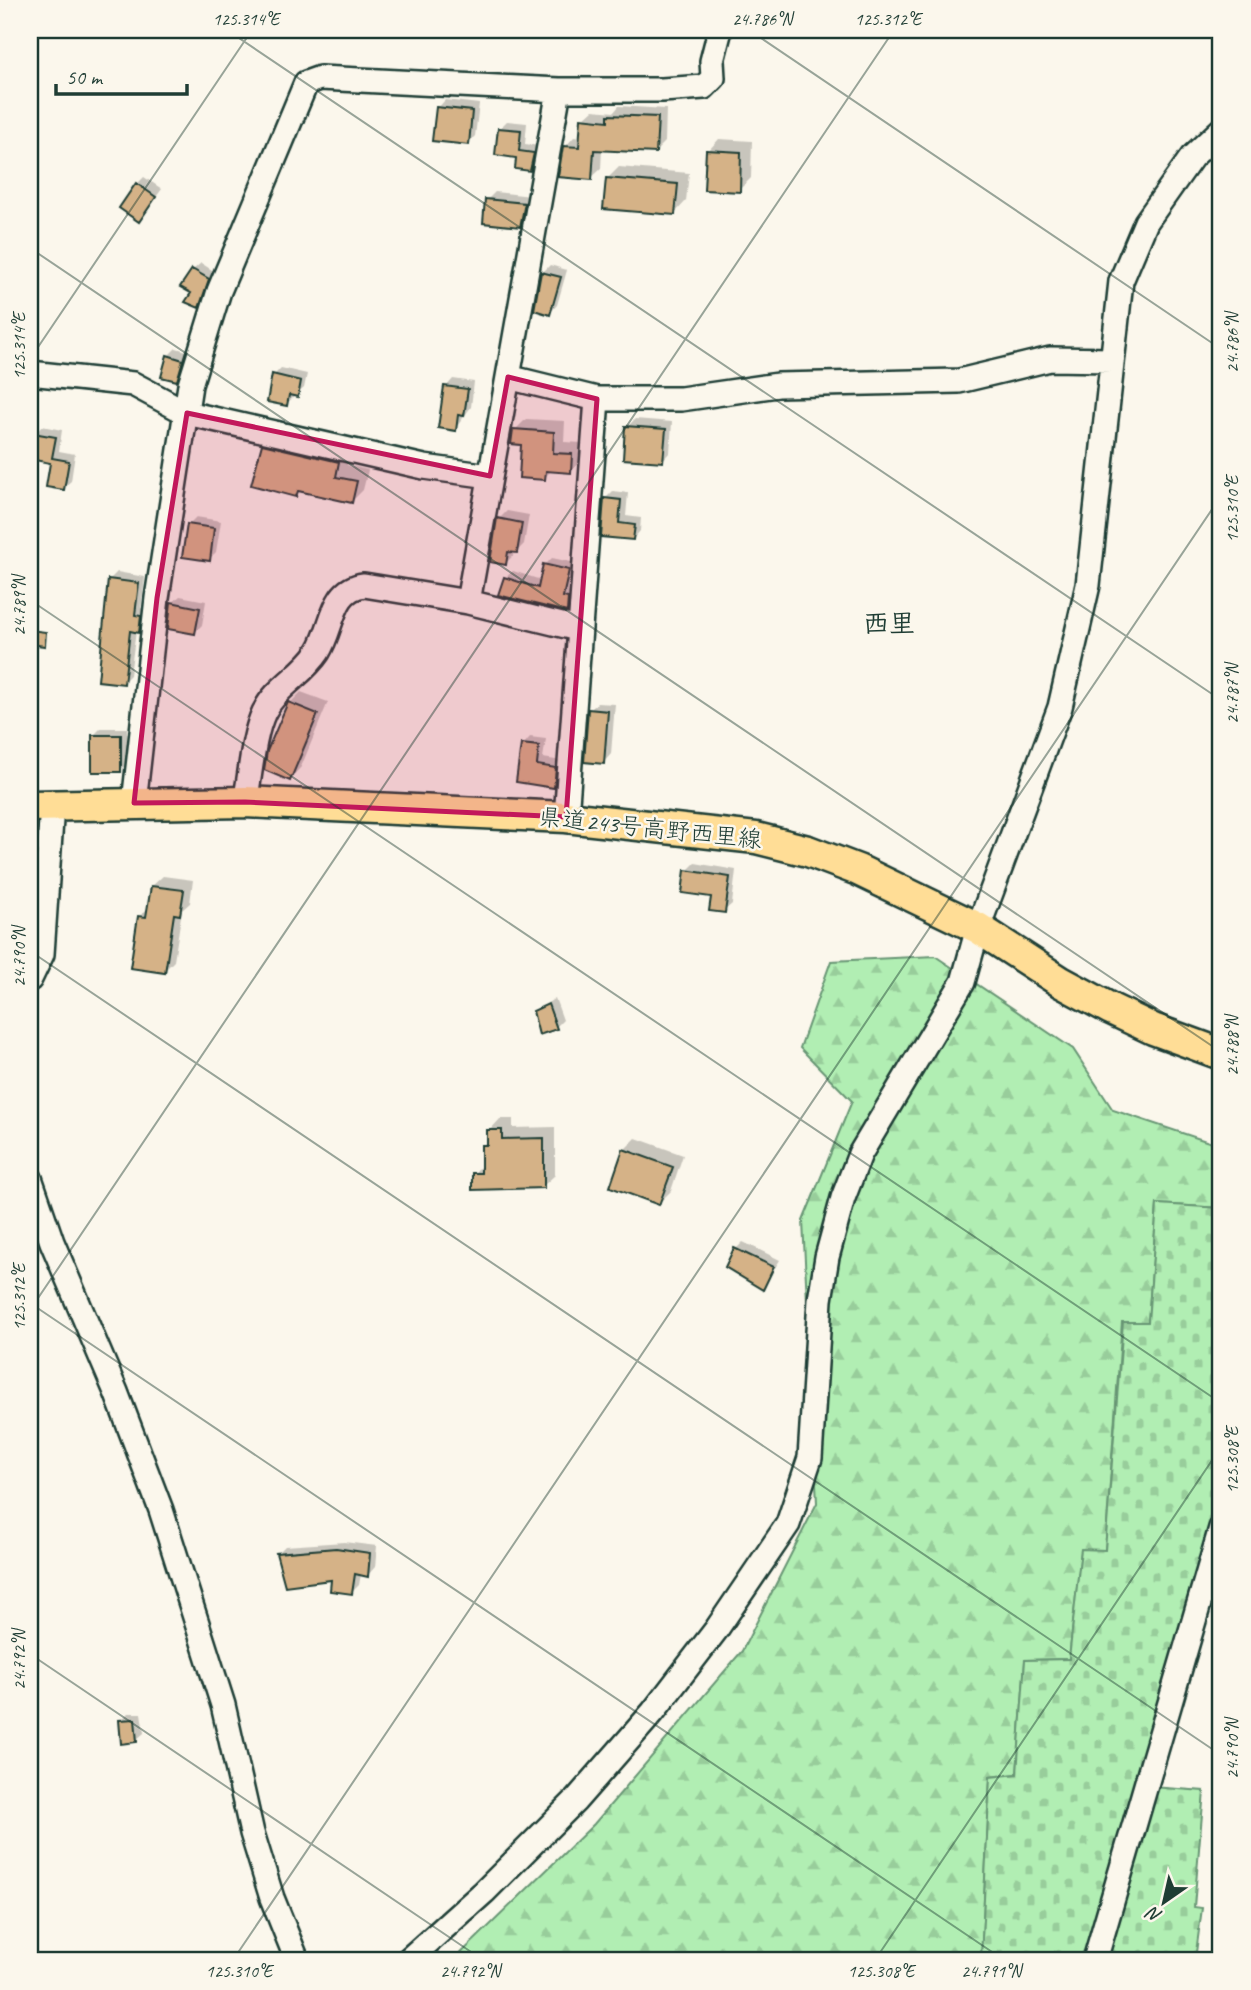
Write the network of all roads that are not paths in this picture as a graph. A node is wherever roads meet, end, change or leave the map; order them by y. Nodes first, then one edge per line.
1 (720, 30) edge
2 (559, 90) junction
3 (1221, 130) edge
4 (1112, 360) junction
5 (30, 373) edge
6 (508, 377) junction
7 (597, 399) junction
8 (187, 413) junction
9 (490, 476) junction
10 (468, 602) junction
11 (578, 629) junction
12 (245, 802) junction
13 (134, 803) junction
14 (41, 806) edge
15 (566, 817) junction
16 (978, 928) junction
17 (30, 979) edge
18 (1221, 1054) edge
19 (30, 1178) edge
20 (1221, 1528) edge
21 (297, 1960) edge
22 (408, 1960) edge
23 (1095, 1960) edge

1 - 2 street
2 - 6 street
2 - 8 street
3 - 4 street
4 - 7 street
4 - 16 street
5 - 8 street
6 - 7 street
6 - 9 street
7 - 11 street
8 - 9 street
8 - 13 street
9 - 10 street
10 - 11 street
10 - 12 street
11 - 15 street
12 - 13 main road, 県道243号高野西里線
12 - 15 main road, 県道243号高野西里線
13 - 14 main road, 県道243号高野西里線
14 - 17 street
15 - 16 main road, 県道243号高野西里線
16 - 18 main road, 県道243号高野西里線
16 - 22 street
19 - 21 street
20 - 23 street

